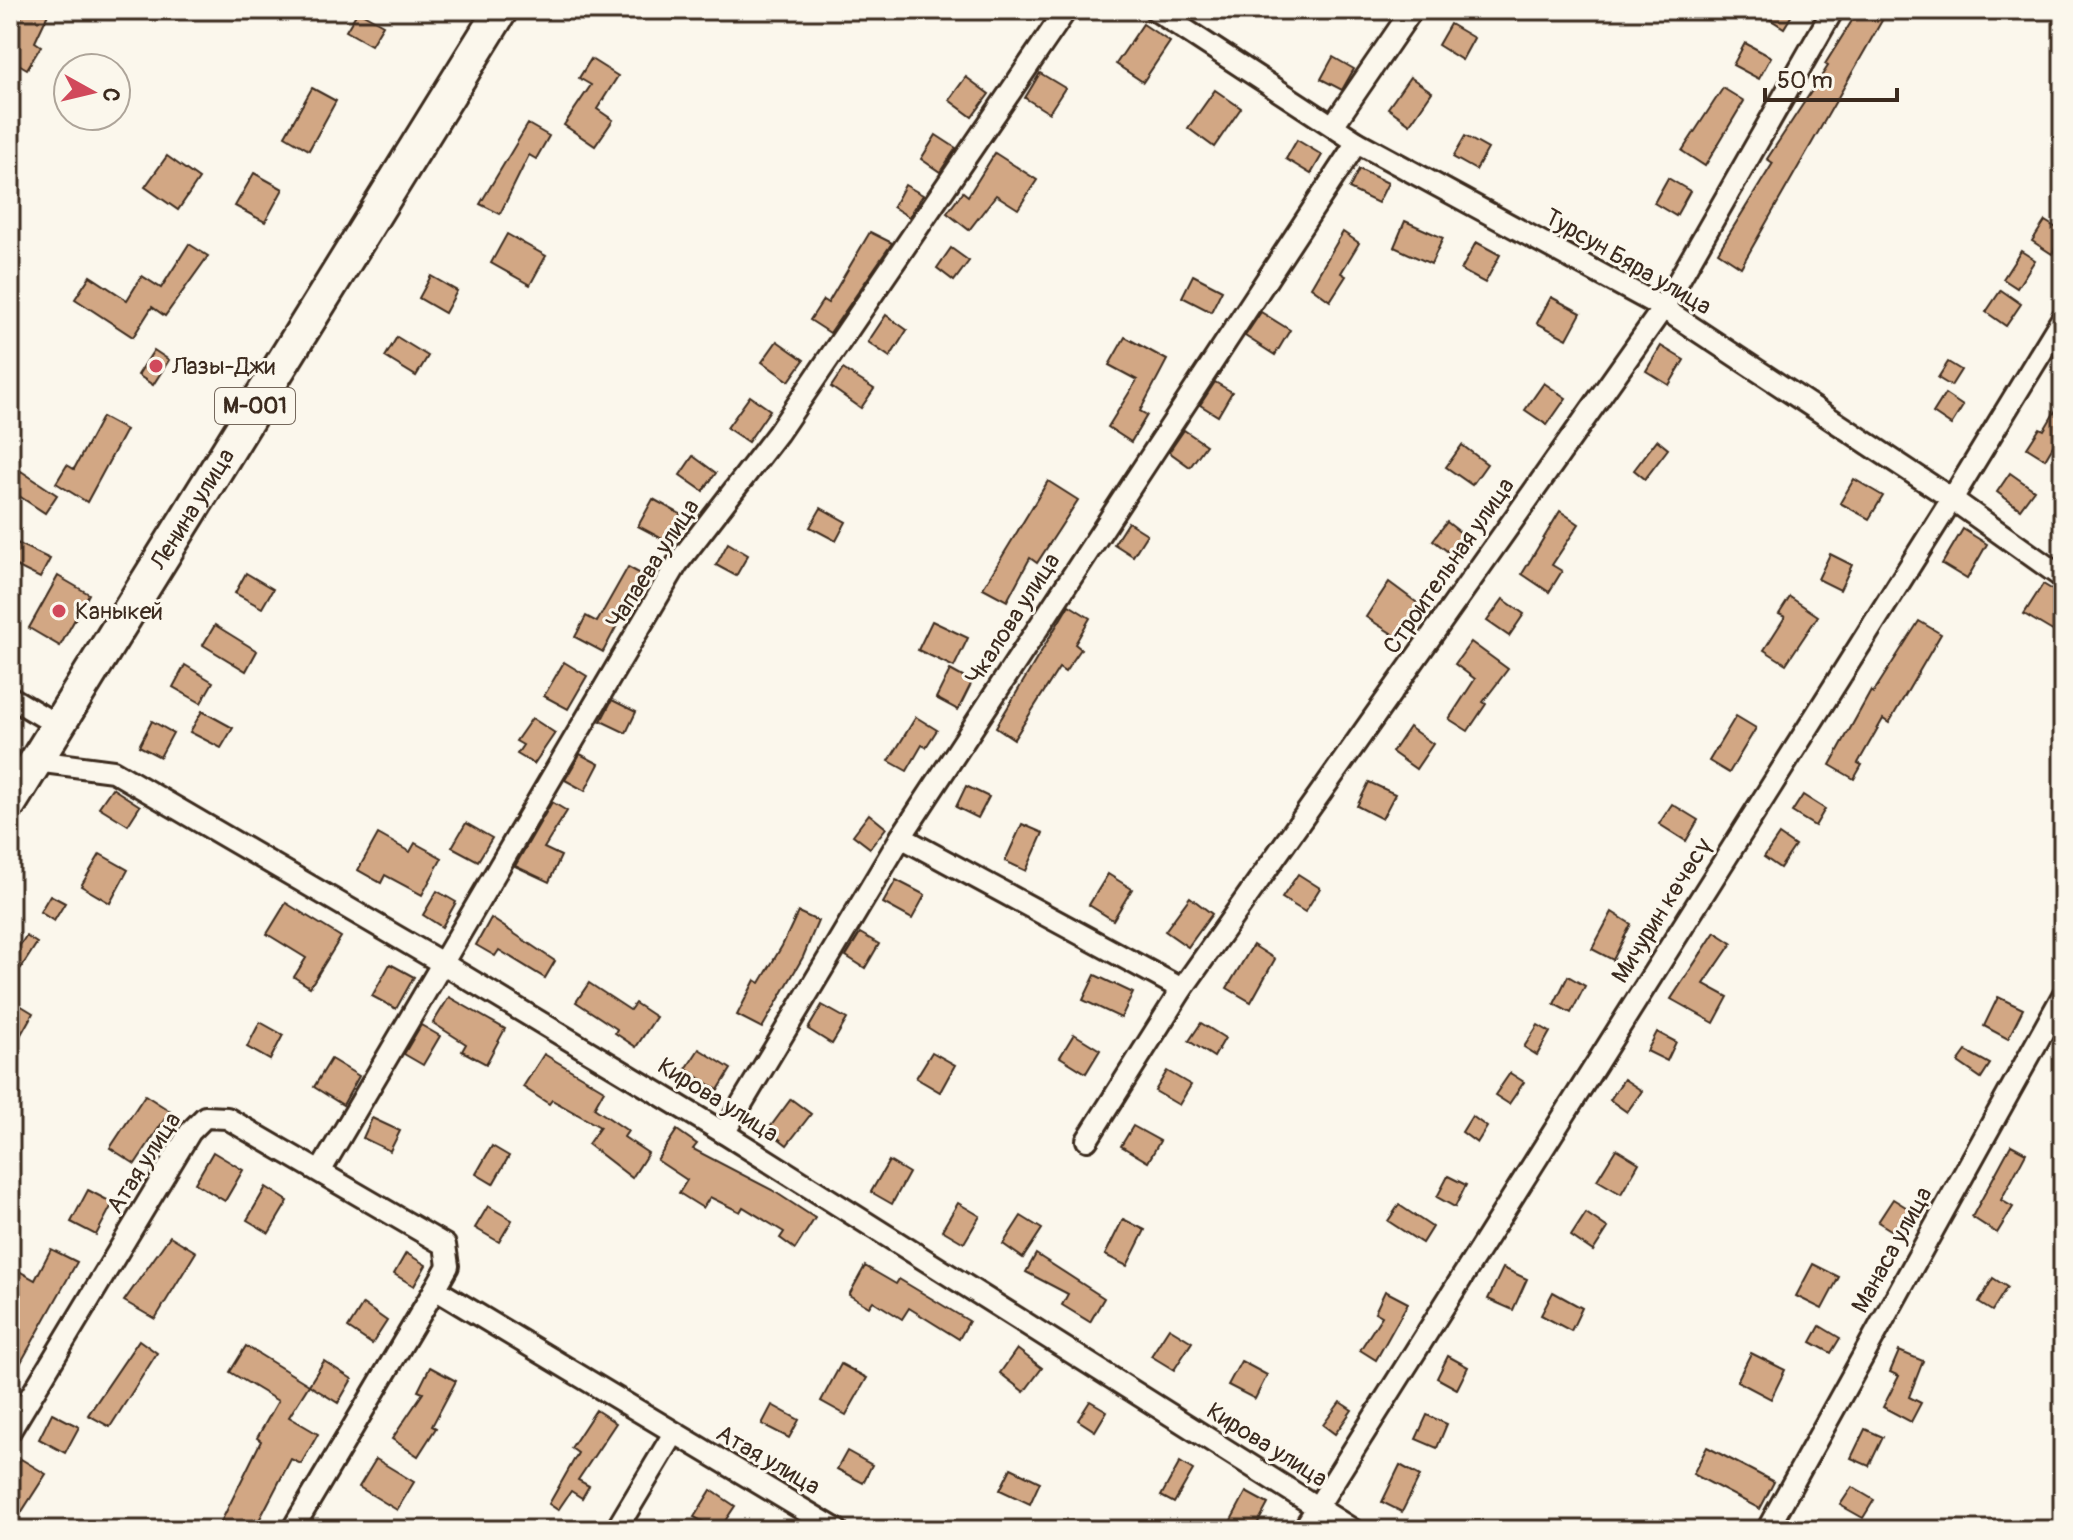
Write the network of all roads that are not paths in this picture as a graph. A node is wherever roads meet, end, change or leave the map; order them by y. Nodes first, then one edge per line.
1 (501, 10) edge
2 (1066, 10) edge
3 (1155, 10) edge
4 (1412, 10) edge
5 (1833, 10) edge
6 (1334, 124) junction
7 (1357, 142) junction
8 (1663, 308) junction
9 (2063, 317) edge
10 (1952, 499) junction
11 (2063, 578) edge
12 (10, 697) edge
13 (57, 725) junction
14 (36, 761) junction
15 (10, 803) edge
16 (901, 837) junction
17 (442, 963) junction
18 (1182, 989) junction
19 (2063, 995) edge
20 (724, 1133) junction
21 (1087, 1140) dead end
22 (321, 1170) junction
23 (435, 1289) junction
24 (10, 1431) edge
25 (673, 1435) junction
26 (1317, 1507) junction
27 (292, 1530) edge
28 (616, 1530) edge
29 (837, 1530) edge
30 (1303, 1530) edge
31 (1353, 1530) edge
32 (1767, 1530) edge

1 - 13 main road, Ленина улица / М-001
2 - 17 street, Чапаева улица
3 - 6 street, Турсун Бяра улица
4 - 6 street
5 - 8 street, Строительная улица
6 - 7 street, Турсун Бяра улица
7 - 8 street, Турсун Бяра улица
7 - 16 street, Чкалова улица
8 - 10 street, Турсун Бяра улица
8 - 18 street, Строительная улица
9 - 10 street, Мичурин көчөсү
10 - 11 street, Турсун Бяра улица
10 - 26 street, Мичурин көчөсү
12 - 13 street
13 - 14 main road, Ленина улица / М-001
14 - 15 main road, Ленина улица / М-001
14 - 17 street, Кирова улица
16 - 18 street
16 - 20 street, Чкалова улица
17 - 20 street, Кирова улица
17 - 22 street, Чапаева улица
18 - 21 street, Строительная улица
19 - 32 street, Манаса улица
20 - 26 street, Кирова улица
22 - 23 street, Атая улица
22 - 24 street, Атая улица
23 - 25 street, Атая улица
23 - 27 street, Атая улица
25 - 28 street
25 - 29 street, Атая улица
26 - 30 street, Мичурин көчөсү
26 - 31 street, Кирова улица

